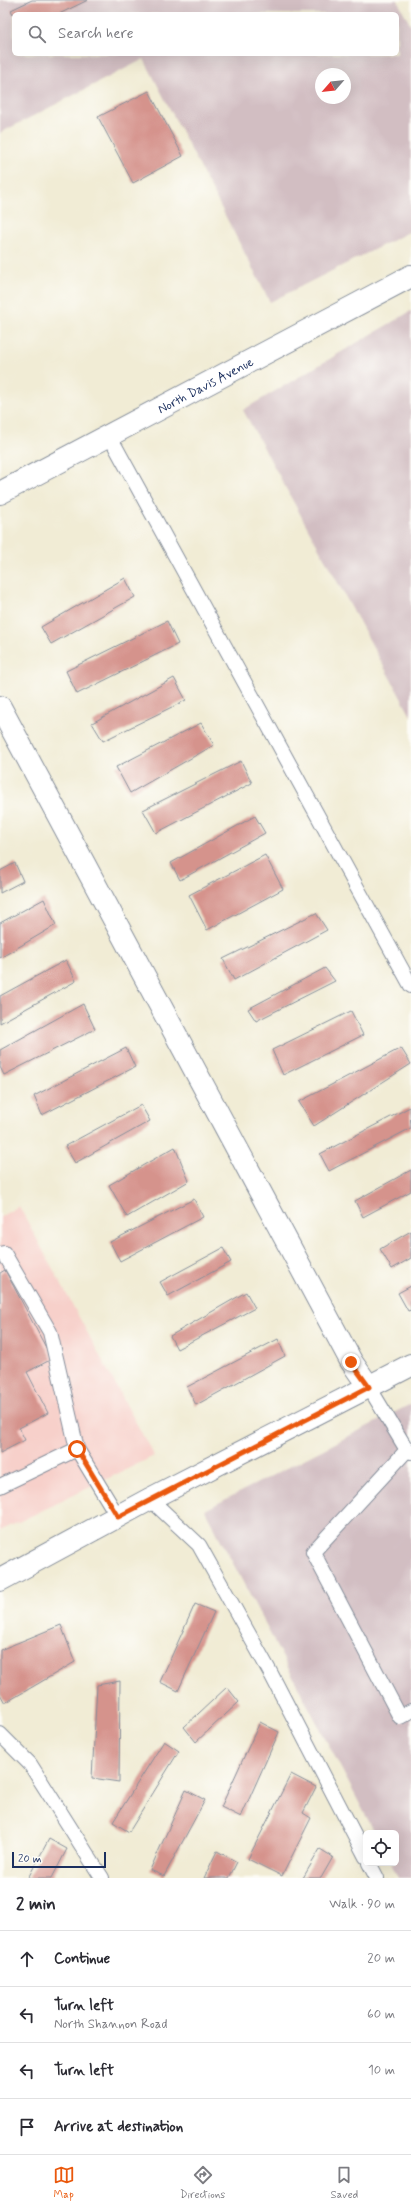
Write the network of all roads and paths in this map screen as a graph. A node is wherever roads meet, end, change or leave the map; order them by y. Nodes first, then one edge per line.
1 (411, 276) edge
2 (109, 436) junction
3 (0, 493) edge
4 (0, 707) edge
5 (411, 986) edge
6 (0, 1254) edge
7 (411, 1365) edge
8 (369, 1387) junction
9 (77, 1449) junction
10 (409, 1451) edge
11 (0, 1486) edge
12 (150, 1499) junction
13 (118, 1517) junction
14 (0, 1580) edge
15 (411, 1711) edge
16 (0, 1734) edge
17 (363, 1850) edge
18 (371, 1866) edge
19 (102, 1878) edge
20 (377, 1878) edge

1 - 2 street, North Davis Avenue
2 - 3 street, North Davis Avenue
2 - 5 lane
4 - 8 street
6 - 9 lane
7 - 8 street
8 - 10 lane
8 - 12 street
9 - 11 lane
9 - 13 lane
10 - 15 lane
12 - 13 street
12 - 17 lane
13 - 14 street
16 - 19 lane
18 - 20 lane

